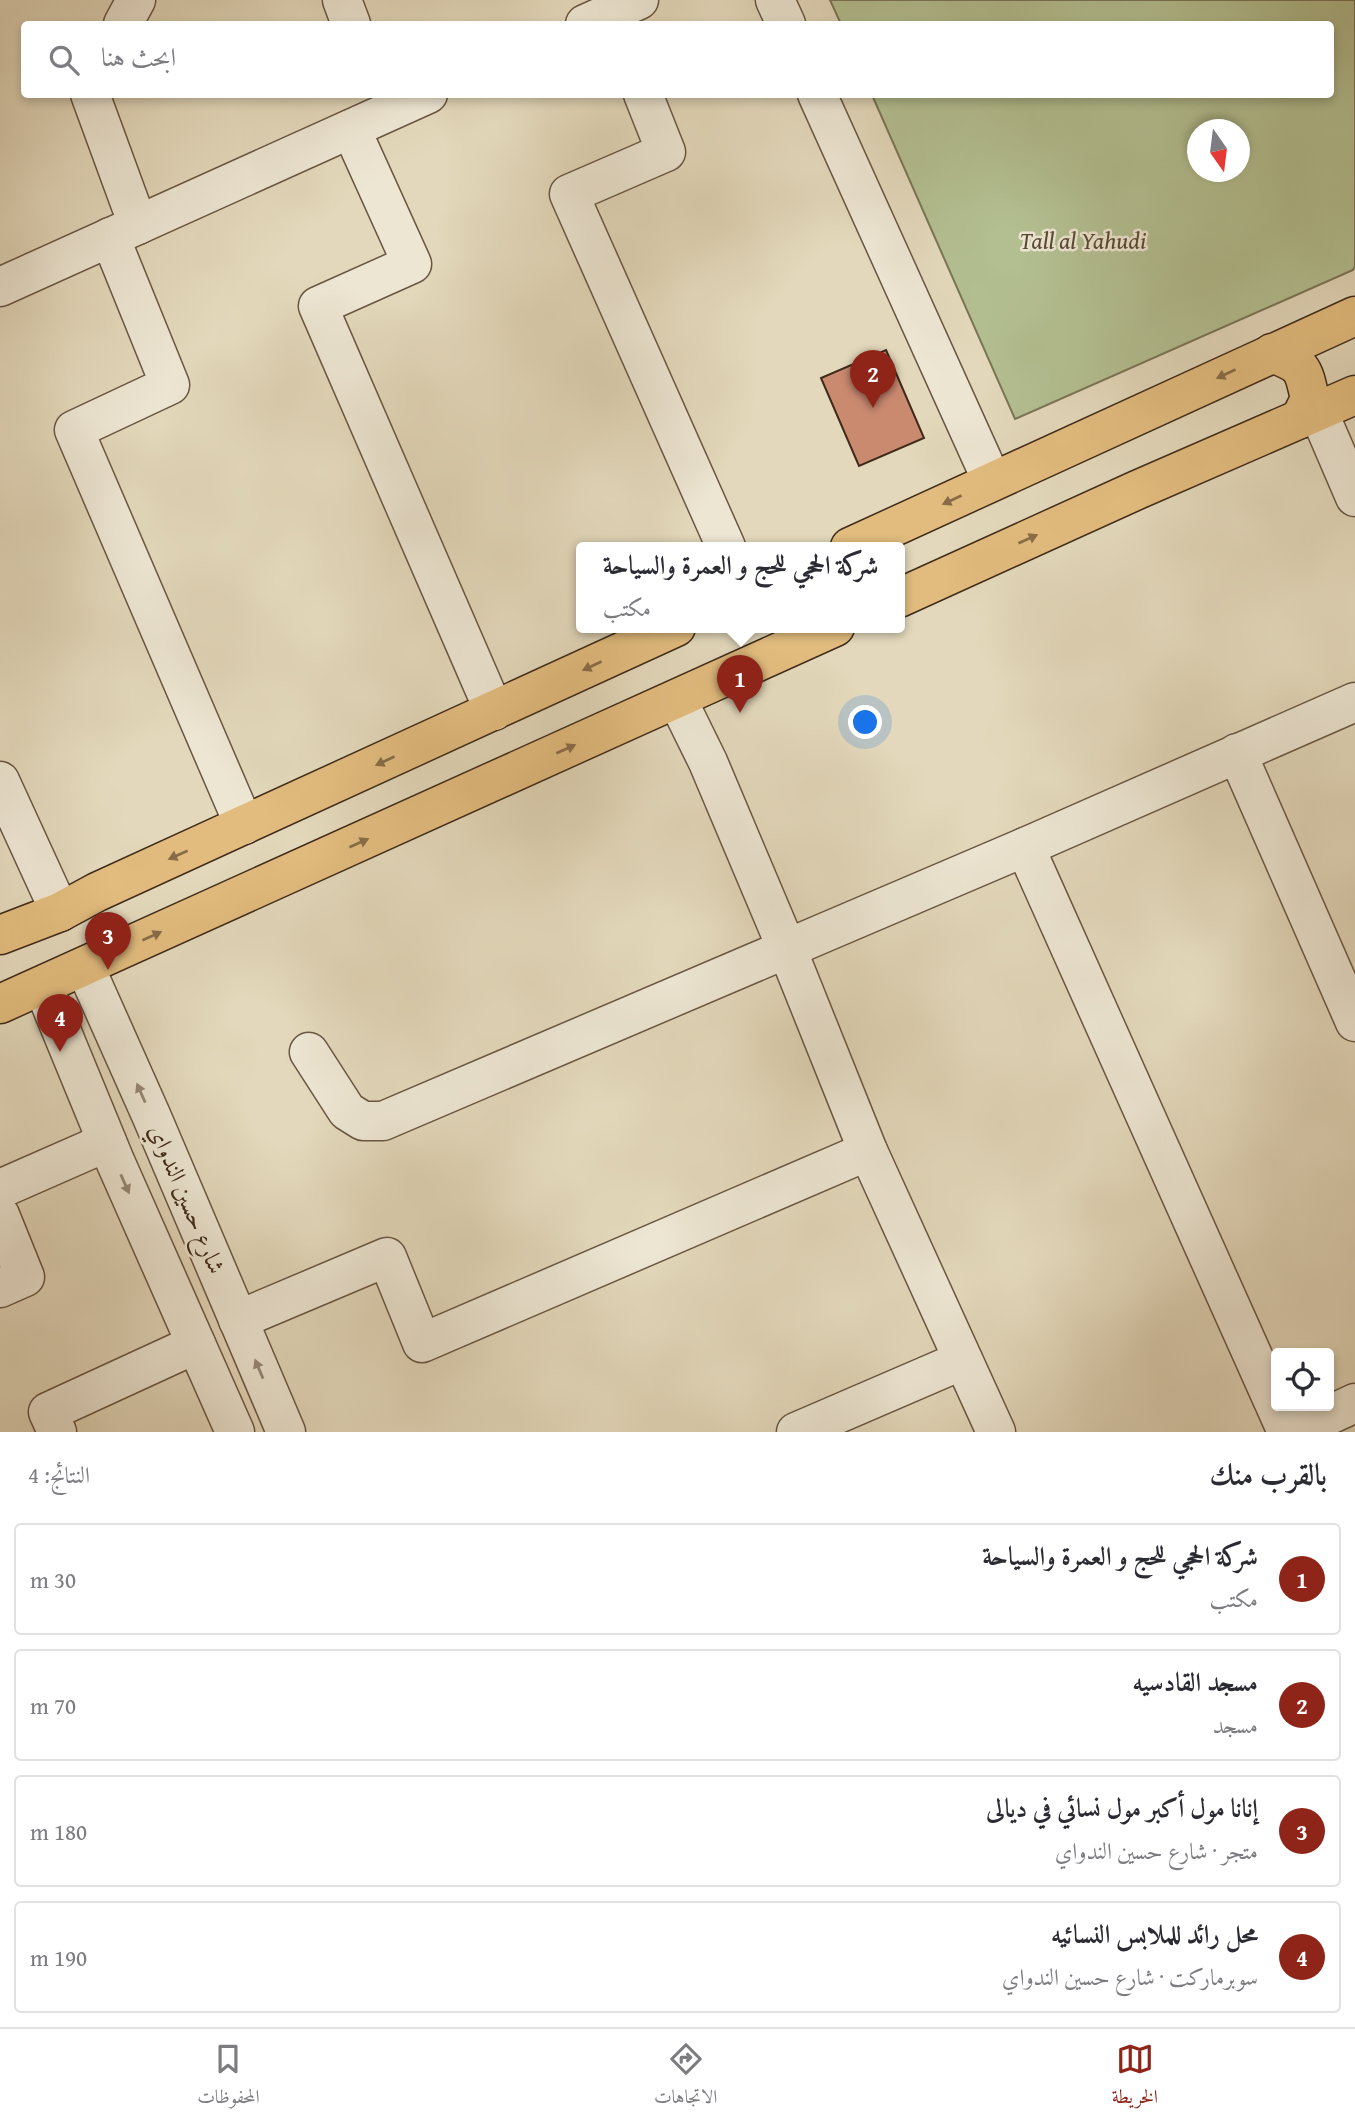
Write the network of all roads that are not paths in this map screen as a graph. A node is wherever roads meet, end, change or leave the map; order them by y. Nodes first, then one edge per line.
1 (136, 0) edge
2 (342, 0) edge
3 (775, 0) edge
4 (125, 21) edge
5 (350, 21) edge
6 (785, 21) edge
7 (91, 98) edge
8 (416, 98) edge
9 (645, 98) edge
10 (819, 98) edge
11 (370, 113) edge
12 (124, 231) junction
13 (2, 279) edge
14 (1355, 316) edge
15 (1272, 353) junction
16 (1355, 395) edge
17 (1309, 415) junction
18 (992, 481) junction
19 (1355, 496) edge
20 (724, 542) edge
21 (861, 542) edge
22 (905, 595) edge
23 (663, 633) edge
24 (822, 633) edge
25 (677, 699) junction
26 (1355, 702) edge
27 (494, 711) junction
28 (1237, 753) junction
29 (0, 781) edge
30 (244, 825) junction
31 (1025, 847) junction
32 (60, 912) junction
33 (0, 935) edge
34 (787, 949) junction
35 (85, 967) junction
36 (43, 986) junction
37 (0, 1004) edge
38 (1355, 1022) edge
39 (309, 1052) dead end
40 (107, 1142) junction
41 (868, 1151) junction
42 (0, 1189) edge
43 (0, 1214) edge
44 (0, 1289) edge
45 (238, 1320) junction
46 (196, 1344) junction
47 (963, 1360) junction
48 (1355, 1403) edge
49 (57, 1432) edge
50 (235, 1432) edge
51 (286, 1432) edge
52 (796, 1432) edge
53 (996, 1432) edge
54 (1287, 1432) edge
55 (1293, 1432) edge

1 - 4 street
2 - 5 street
3 - 6 street
7 - 12 street
8 - 11 street
9 - 20 street
10 - 18 street
11 - 12 street
11 - 27 street
12 - 13 street
12 - 30 street
14 - 15 main road
15 - 17 main road
15 -> 18 main road
16 - 17 main road
17 - 19 street
22 -> 17 main road
18 -> 21 main road
23 -> 27 main road
24 - 25 main road
25 - 34 street
35 -> 25 main road
26 - 28 street
27 -> 30 main road
28 - 31 street
28 - 38 street
29 - 32 street
30 -> 32 main road
31 - 34 street
31 - 54 street
32 - 33 main road
34 - 39 street
34 - 41 street
35 - 36 main road
45 -> 35 street, شارع حسين الندواي
36 - 37 main road
36 - 40 street, شارع حسين الندواي
40 - 42 street
40 -> 46 street, شارع حسين الندواي
41 - 45 street
41 - 47 street
43 - 44 street
51 -> 45 street, شارع حسين الندواي
46 - 49 street
46 - 50 street, شارع حسين الندواي
47 - 52 street
47 - 53 street
48 - 55 street

